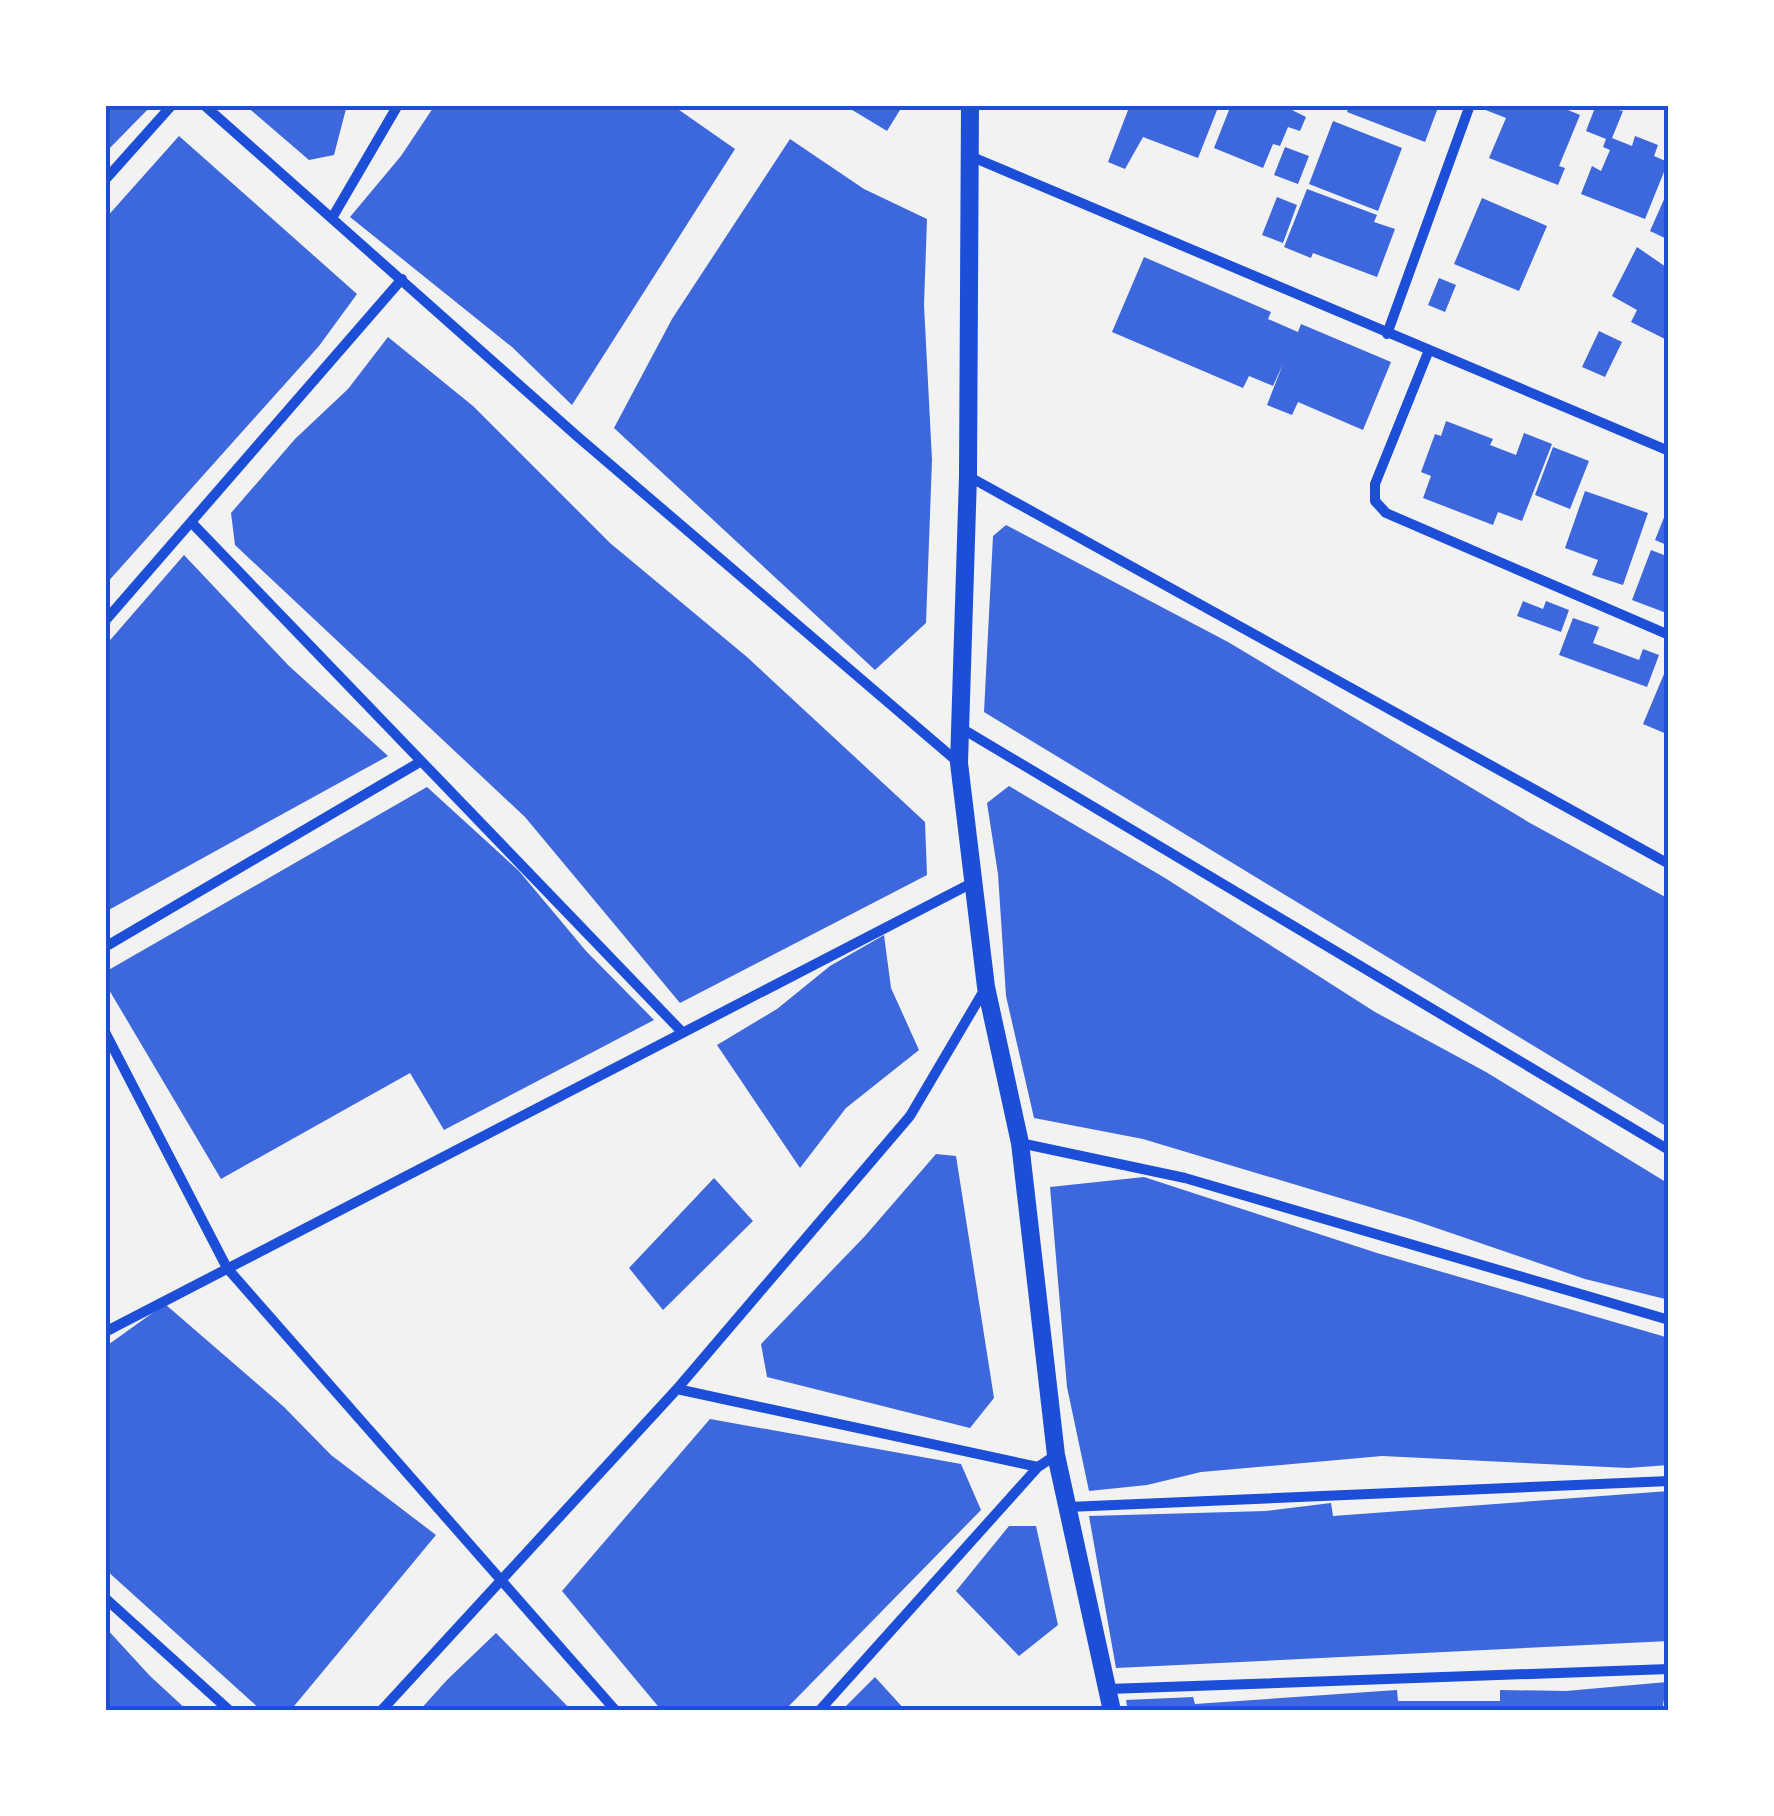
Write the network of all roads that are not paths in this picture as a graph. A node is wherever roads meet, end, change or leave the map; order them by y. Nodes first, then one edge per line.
1 (172, 105) edge
2 (204, 105) edge
3 (398, 105) edge
4 (970, 105) edge
5 (1470, 105) edge
6 (970, 156) junction
7 (105, 180) edge
8 (332, 218) junction
9 (402, 279) junction
10 (1387, 334) junction
11 (1430, 350) junction
12 (1669, 451) edge
13 (968, 476) junction
14 (190, 522) junction
15 (105, 620) edge
16 (1669, 635) edge
17 (961, 728) junction
18 (420, 762) junction
19 (959, 763) junction
20 (1669, 864) edge
21 (972, 883) junction
22 (105, 948) edge
23 (986, 986) junction
24 (105, 1032) edge
25 (682, 1033) junction
26 (1020, 1143) junction
27 (1669, 1150) edge
28 (226, 1268) junction
29 (1669, 1320) edge
30 (105, 1332) edge
31 (676, 1389) junction
32 (1056, 1455) junction
33 (1038, 1467) junction
34 (1669, 1481) edge
35 (1068, 1507) junction
36 (501, 1578) junction
37 (105, 1598) edge
38 (1669, 1668) edge
39 (1108, 1689) junction
40 (230, 1711) edge
41 (381, 1711) edge
42 (616, 1711) edge
43 (818, 1711) edge
44 (1112, 1711) edge

1 - 7 street
2 - 8 street
3 - 8 street
4 - 6 street
5 - 10 street
6 - 10 street
6 - 13 street
8 - 9 street
9 - 14 street
9 - 19 street
10 - 11 street
11 - 12 street
11 - 16 street
13 - 17 street
13 - 20 street
14 - 15 street
14 - 18 street
17 - 19 street
17 - 27 street
18 - 22 street
18 - 25 street
19 - 21 street
21 - 23 street
21 - 25 street
23 - 26 street
23 - 31 street
24 - 28 street
25 - 28 street
26 - 29 street
26 - 32 street
28 - 30 street
28 - 36 street
31 - 33 street
31 - 36 street
32 - 33 street
32 - 35 street
33 - 43 street
34 - 35 street
35 - 39 street
36 - 41 street
36 - 42 street
37 - 40 street
38 - 39 street
39 - 44 street

